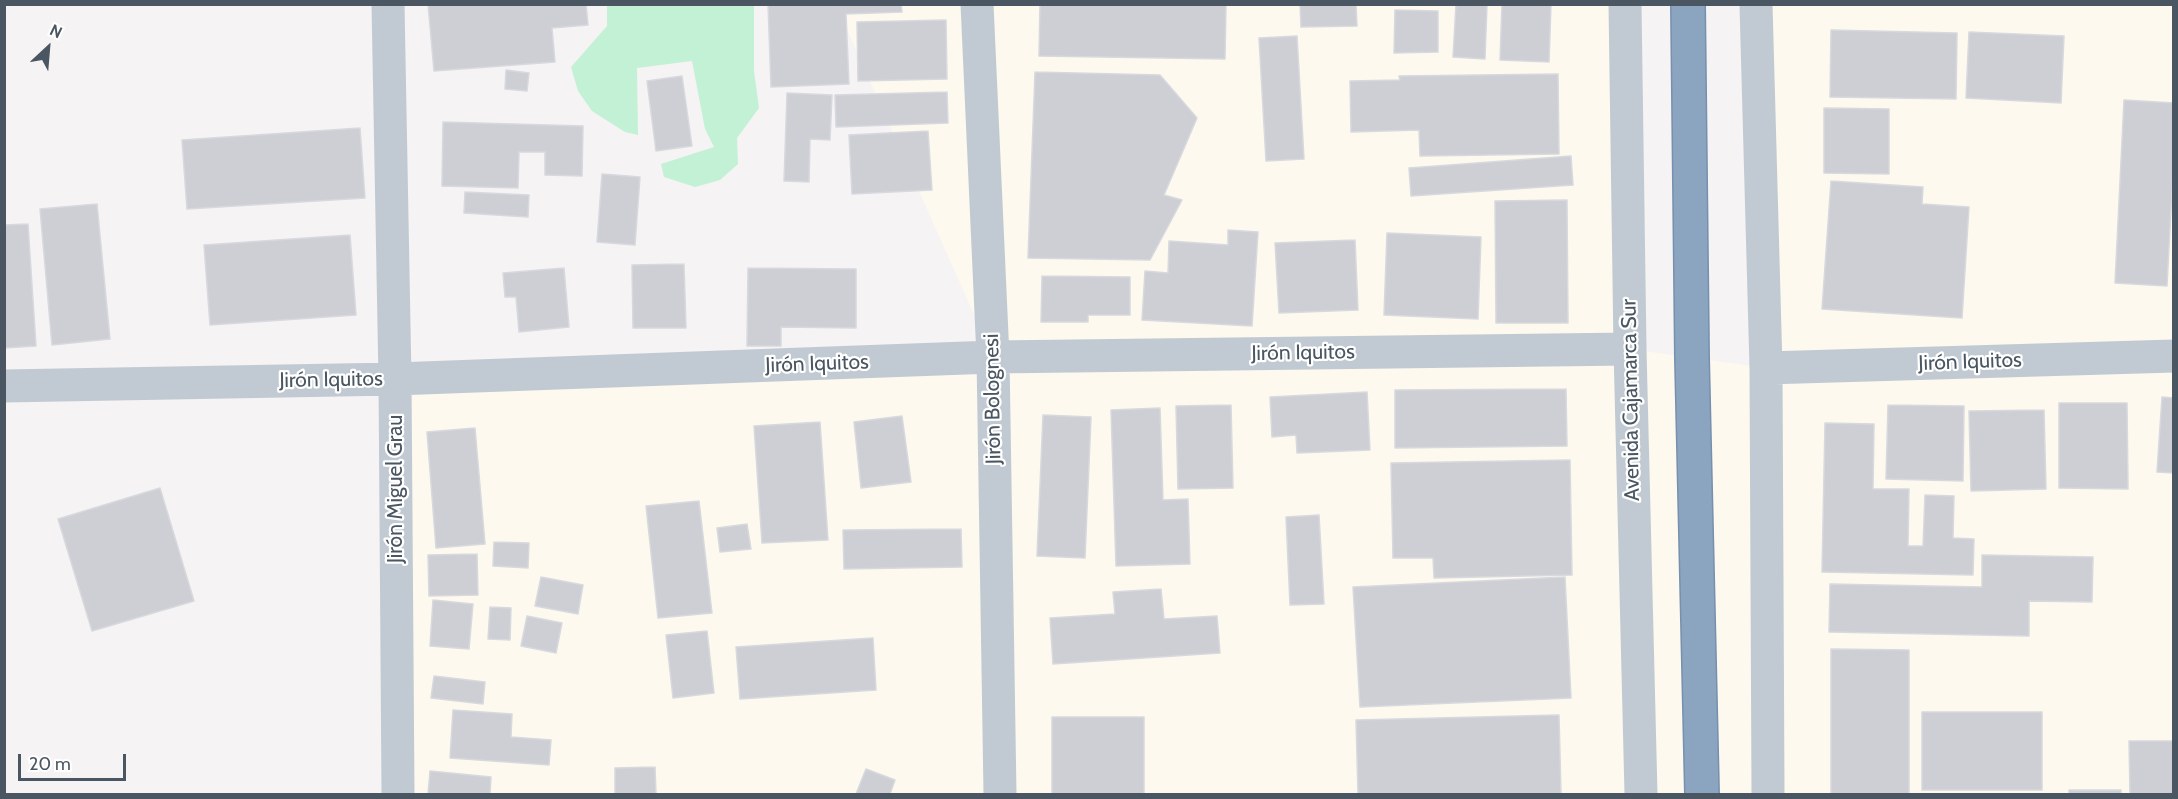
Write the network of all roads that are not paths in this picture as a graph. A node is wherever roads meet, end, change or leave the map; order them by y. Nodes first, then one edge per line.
1 (388, 4) edge
2 (977, 4) edge
3 (1625, 4) edge
4 (1688, 4) edge
5 (1756, 4) edge
6 (1630, 350) junction
7 (2174, 356) edge
8 (993, 357) junction
9 (1766, 368) junction
10 (395, 379) junction
11 (4, 386) edge
12 (398, 795) edge
13 (1000, 795) edge
14 (1641, 795) edge
15 (1702, 795) edge
16 (1768, 795) edge

1 - 10 street, Jirón Miguel Grau
2 - 8 street, Jirón Bolognesi
3 - 6 street, Avenida Cajamarca Sur
4 - 15 highway
5 - 9 street
6 - 8 street, Jirón Iquitos
6 - 14 street, Avenida Cajamarca Sur
7 - 9 street, Jirón Iquitos
8 - 10 street, Jirón Iquitos
8 - 13 street, Jirón Bolognesi
9 - 16 street
10 - 11 street, Jirón Iquitos
10 - 12 street, Jirón Miguel Grau

